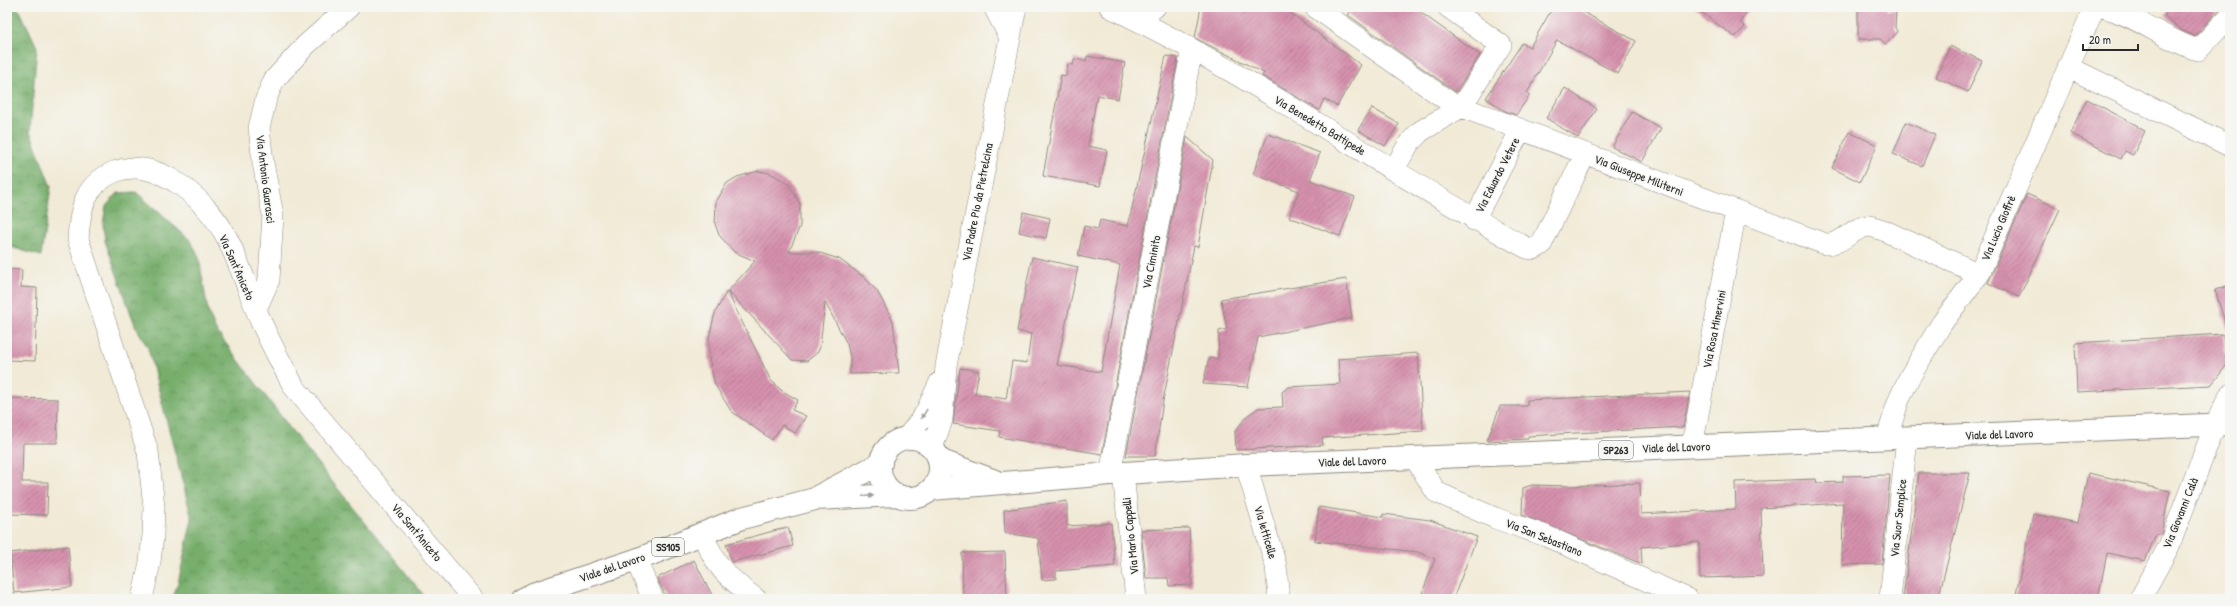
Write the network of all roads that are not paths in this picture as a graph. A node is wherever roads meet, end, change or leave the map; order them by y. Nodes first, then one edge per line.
1 (349, 7) edge
2 (994, 7) edge
3 (1016, 7) edge
4 (1110, 7) edge
5 (1156, 7) edge
6 (1315, 7) edge
7 (1448, 7) edge
8 (2090, 7) edge
9 (2103, 7) edge
10 (2230, 16) edge
11 (1138, 20) junction
12 (1010, 38) junction
13 (1192, 50) junction
14 (2068, 67) junction
15 (1461, 107) junction
16 (1520, 131) junction
17 (2230, 146) edge
18 (1585, 154) junction
19 (1394, 169) junction
20 (1736, 211) junction
21 (1474, 220) junction
22 (1979, 274) junction
23 (256, 309) junction
24 (946, 366) junction
25 (2230, 395) edge
26 (2222, 424) edge
27 (1897, 438) junction
28 (906, 439) junction
29 (1692, 446) junction
30 (936, 454) junction
31 (1414, 458) junction
32 (881, 463) junction
33 (1246, 465) junction
34 (1116, 474) junction
35 (1002, 484) junction
36 (932, 489) junction
37 (897, 495) junction
38 (815, 499) junction
39 (702, 533) junction
40 (636, 560) junction
41 (750, 597) edge
42 (1678, 597) edge
43 (142, 599) edge
44 (474, 599) edge
45 (523, 599) edge
46 (653, 599) edge
47 (1136, 599) edge
48 (1279, 599) edge
49 (1890, 599) edge
50 (2140, 599) edge

1 - 23 street, Via Antonio Guarasci
2 - 12 street
3 - 12 street, Via Padre Pio da Pietrelcina
4 - 11 street, Via Benedetto Battipede
5 - 11 street
6 - 15 street, Via Giuseppe Militerni
7 - 15 street
8 - 14 street, Via Lucio Gioffrè
9 - 10 street
11 - 13 street, Via Benedetto Battipede
12 - 24 street, Via Padre Pio da Pietrelcina
13 - 19 street, Via Benedetto Battipede
13 - 34 street, Via Ciminito
14 - 17 street
14 - 22 street, Via Lucio Gioffrè
15 - 16 street, Via Giuseppe Militerni
15 - 19 street
16 - 18 street, Via Giuseppe Militerni
16 - 21 street, Via Eduardo Vetere
18 - 20 street, Via Giuseppe Militerni
18 - 21 street, Via Benedetto Battipede
19 - 21 street, Via Benedetto Battipede
20 - 22 street, Via Giuseppe Militerni
20 - 29 street, Via Rosa Minervini
22 - 27 street, Via Lucio Gioffrè
23 - 43 street, Via Sant'Aniceto
23 - 44 street, Via Sant'Aniceto
24 -> 28 street, Via Padre Pio da Pietrelcina
24 - 30 street, Via Padre Pio da Pietrelcina
25 - 26 street, Via Giovanni Calà
26 - 27 main road, Viale del Lavoro / SP263
26 - 50 street, Via Giovanni Calà
27 - 29 main road, Viale del Lavoro / SP263
27 - 49 street, Via Suor Semplice
28 - 30 main road
28 - 32 main road
29 - 31 main road, Viale del Lavoro / SP263
30 - 35 main road, Viale del Lavoro
30 - 36 main road
31 - 33 main road, Viale del Lavoro / SP263
31 - 42 street, Via San Sebastiano
32 - 37 main road
32 - 38 main road, Viale del Lavoro / SS105
33 - 34 main road, Viale del Lavoro / SP263
33 - 48 street, Via Ietticelle
34 - 35 main road, Viale del Lavoro / SP263
34 - 47 street, Via Mario Cappelli
35 - 36 main road, Viale del Lavoro
36 - 37 main road
38 -> 37 main road, Viale del Lavoro / SS105
38 - 39 main road, Viale del Lavoro / SS105
39 - 40 main road, Viale del Lavoro / SS105
39 - 41 street
40 - 45 main road, Viale del Lavoro / SS105
40 - 46 street

